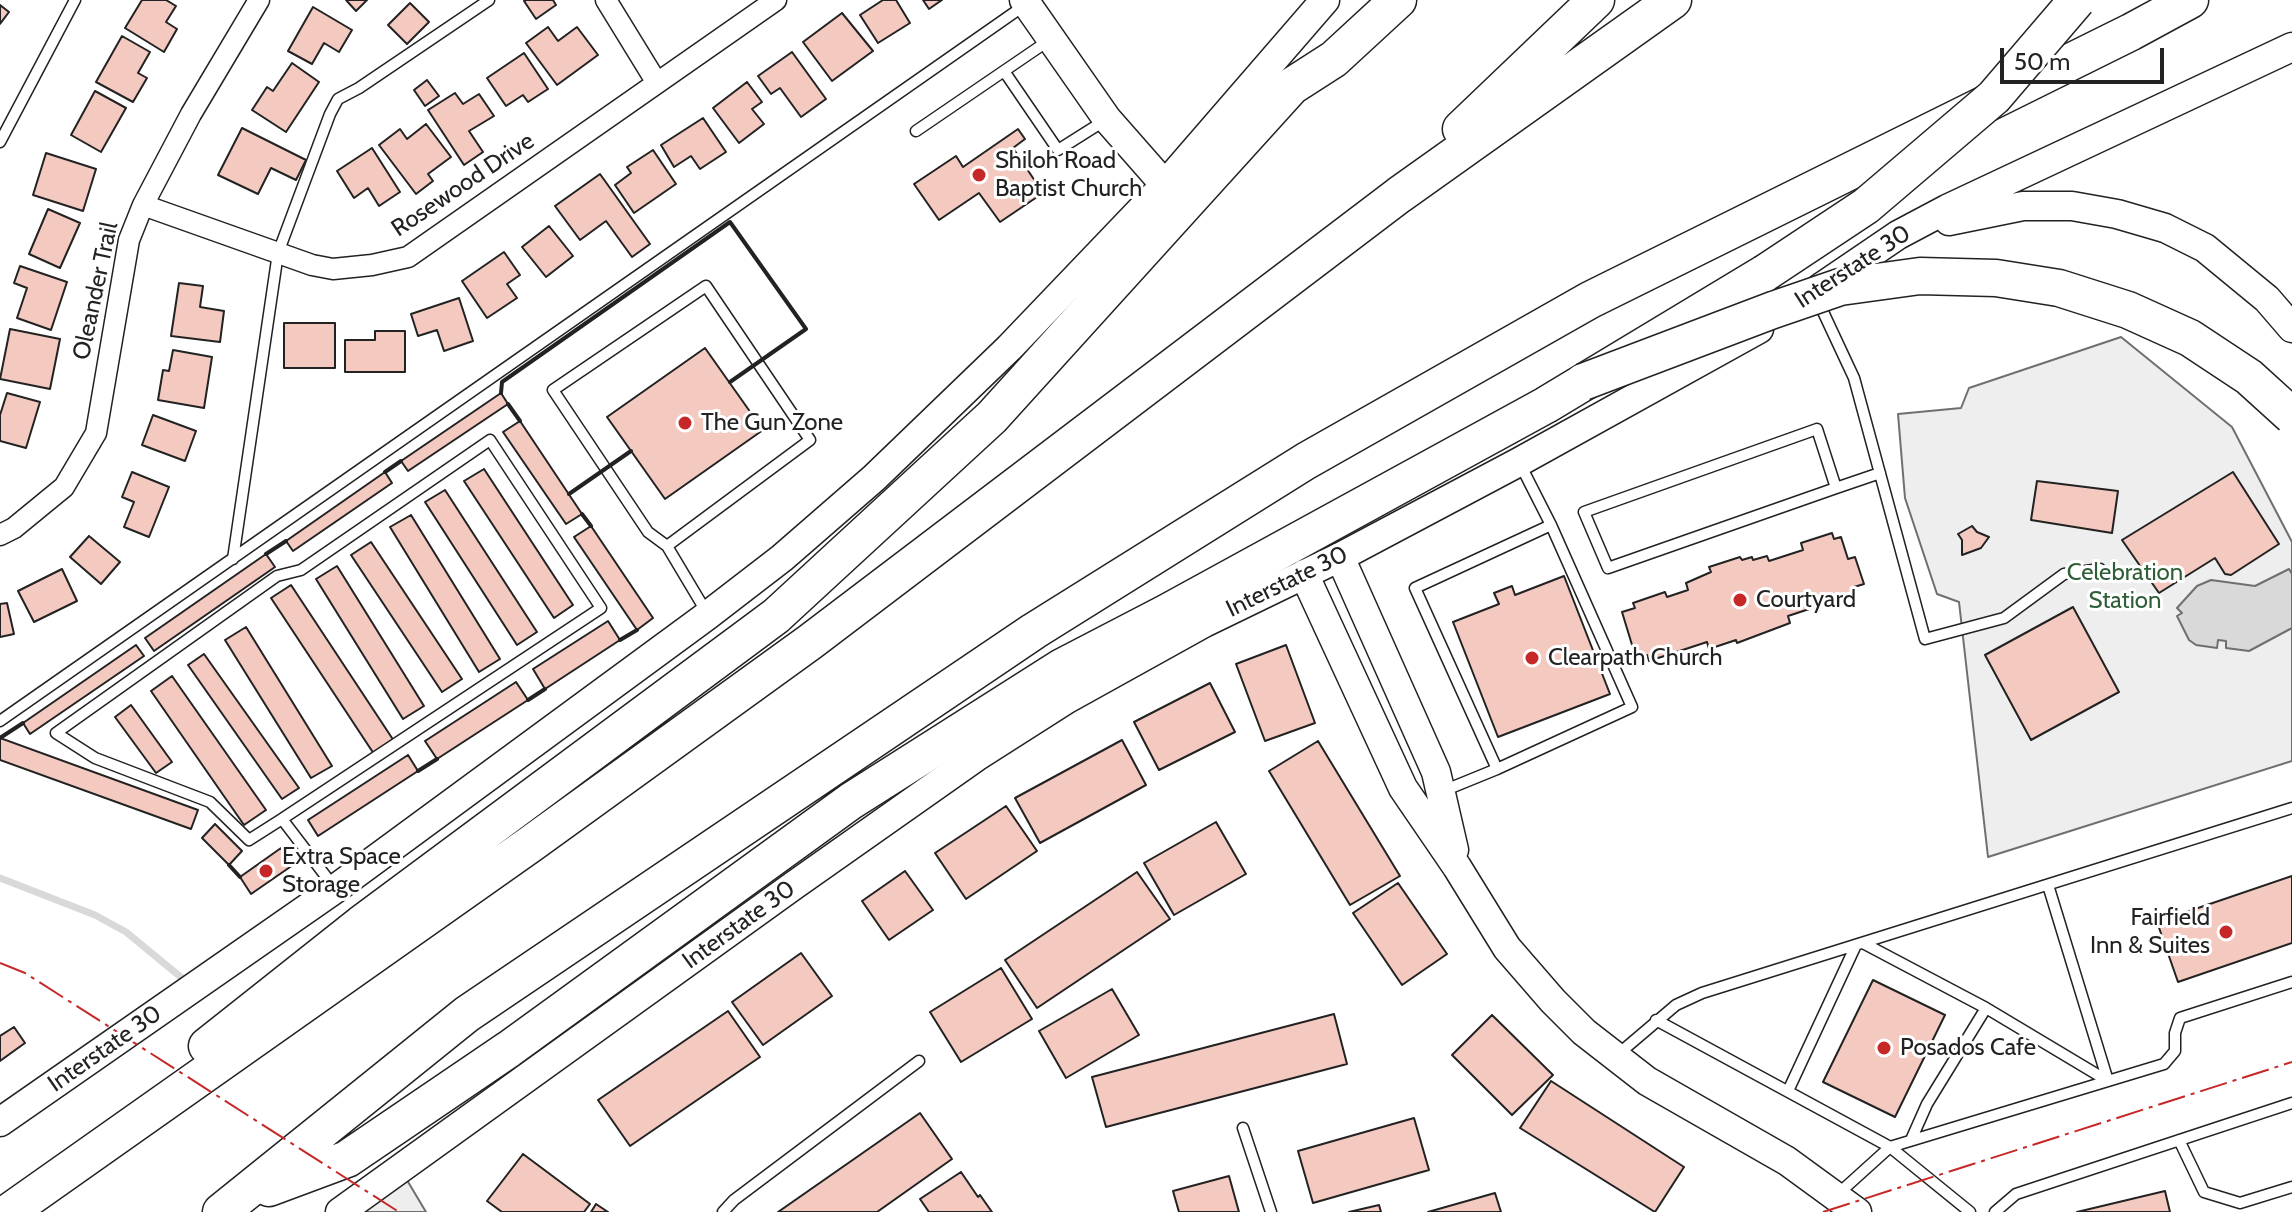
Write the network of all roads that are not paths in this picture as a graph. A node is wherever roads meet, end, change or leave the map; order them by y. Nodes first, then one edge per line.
1 (75, 0) edge
2 (259, 0) edge
3 (489, 0) edge
4 (606, 0) edge
5 (776, 0) edge
6 (1325, 0) edge
7 (1365, 0) edge
8 (1398, 0) edge
9 (1596, 0) edge
10 (1673, 0) edge
11 (2077, 0) edge
12 (2190, 0) edge
13 (1027, 1) edge
14 (1050, 40) junction
15 (2292, 47) edge
16 (1004, 71) junction
17 (657, 83) junction
18 (1292, 86) junction
19 (1107, 119) junction
20 (916, 131) dead end
21 (0, 142) edge
22 (1165, 185) junction
23 (143, 205) junction
24 (1363, 222) junction
25 (1898, 235) junction
26 (278, 253) junction
27 (1814, 292) junction
28 (2292, 328) edge
29 (1583, 382) junction
30 (2292, 416) edge
31 (1519, 462) junction
32 (1880, 473) junction
33 (1836, 488) junction
34 (1551, 525) junction
35 (0, 535) edge
36 (667, 546) junction
37 (1340, 557) junction
38 (233, 559) junction
39 (2100, 569) dead end
40 (1304, 574) junction
41 (708, 615) junction
42 (0, 721) edge
43 (1497, 769) junction
44 (1440, 793) junction
45 (2292, 808) edge
46 (282, 819) junction
47 (1457, 867) junction
48 (2048, 885) junction
49 (335, 889) junction
50 (1860, 944) junction
51 (2292, 982) edge
52 (1986, 1008) junction
53 (1656, 1020) junction
54 (1615, 1057) junction
55 (919, 1061) dead end
56 (2108, 1081) junction
57 (1788, 1091) junction
58 (2292, 1103) edge
59 (0, 1122) edge
60 (1243, 1128) dead end
61 (1911, 1140) junction
62 (2179, 1140) junction
63 (1890, 1147) junction
64 (2292, 1187) edge
65 (1847, 1204) edge
66 (230, 1206) edge
67 (11, 1211) edge
68 (340, 1212) edge
69 (723, 1212) edge
70 (1271, 1212) edge
71 (1970, 1212) edge
72 (1995, 1212) edge

1 - 21 lane
2 - 23 street, Oleander Trail
3 - 26 lane
4 - 17 street
5 - 17 street, Rosewood Drive
6 - 22 main road, Interstate 30
7 - 18 highway
8 - 18 highway
9 - 24 highway
10 - 24 highway
11 - 29 highway, bridge
12 - 66 highway
13 - 14 main road
13 - 38 lane
14 - 16 lane
14 - 19 main road
15 - 25 main road, Interstate 30
16 - 19 lane
16 - 20 lane
17 - 26 street, Rosewood Drive
18 - 67 highway
19 - 22 main road
22 - 41 main road, Interstate 30
23 - 26 street, Rosewood Drive
23 - 35 street, Oleander Trail
24 - 67 highway
25 - 27 main road, Interstate 30
25 - 28 main road
26 - 38 lane
27 - 31 main road, Interstate 30
27 - 32 lane
29 - 30 highway, bridge
29 - 66 highway
31 - 34 lane
31 - 37 main road, Interstate 30
32 - 33 lane
32 - 39 lane
33 - 33 lane
34 - 43 lane
34 - 43 lane
36 - 36 lane
36 - 41 lane
37 - 40 main road, Interstate 30
37 - 44 main road
38 - 42 lane
40 - 47 main road
40 - 68 main road, Interstate 30
41 - 49 main road, Interstate 30
43 - 44 lane
44 - 47 main road
45 - 48 lane
46 - 46 lane
46 - 49 lane
47 - 54 main road
48 - 50 lane
48 - 56 lane
49 - 59 main road, Interstate 30
50 - 52 lane
50 - 53 lane
50 - 57 lane
51 - 56 lane
52 - 56 lane
52 - 61 lane
53 - 54 lane
53 - 57 lane
54 - 65 main road
55 - 69 lane
56 - 61 lane
57 - 63 lane
58 - 62 lane
60 - 70 lane
61 - 63 lane
62 - 64 lane
62 - 72 lane
63 - 65 lane
63 - 71 lane

